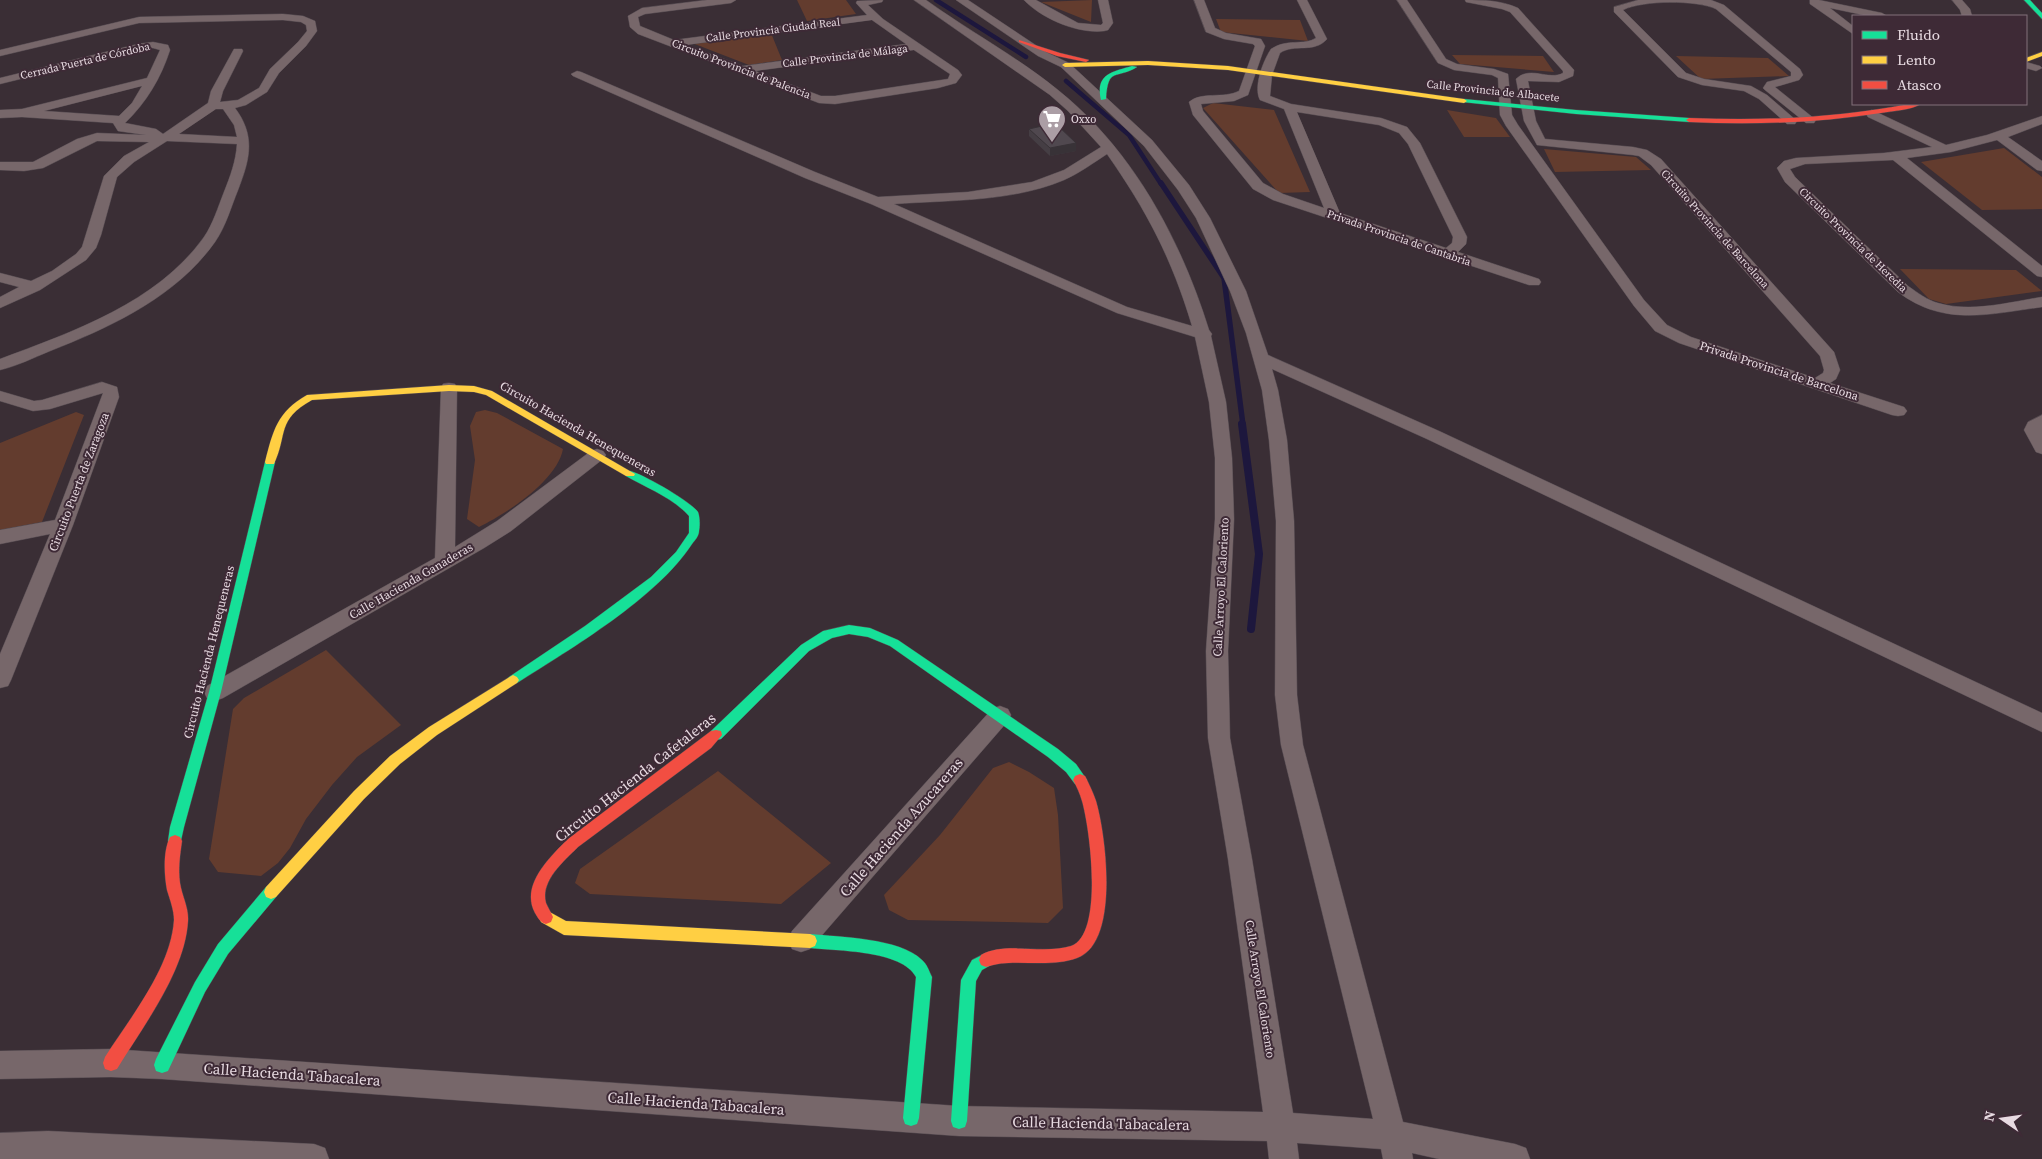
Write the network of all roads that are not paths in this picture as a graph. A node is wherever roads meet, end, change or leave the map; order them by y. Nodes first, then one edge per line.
1 (731, 0) edge
2 (878, 0) edge
3 (919, 0) edge
4 (961, 0) edge
5 (1029, 0) edge
6 (1103, 0) edge
7 (1200, 0) edge
8 (1302, 0) edge
9 (1402, 0) edge
10 (1470, 0) edge
11 (1957, 0) edge
12 (2027, 0) edge
13 (860, 1) edge
14 (1813, 1) edge
15 (1877, 15) edge
16 (1967, 15) edge
17 (2041, 16) edge
18 (874, 17) junction
19 (1852, 30) edge
20 (1021, 41) junction
21 (672, 43) junction
22 (917, 46) junction
23 (238, 51) dead end
24 (0, 53) edge
25 (2042, 54) edge
26 (2027, 60) edge
27 (1102, 63) junction
28 (1150, 63) junction
29 (1065, 65) junction
30 (743, 69) junction
31 (1253, 71) junction
32 (1026, 73) junction
33 (1268, 73) junction
34 (577, 74) dead end
35 (151, 80) junction
36 (0, 82) edge
37 (1103, 99) junction
38 (220, 105) junction
39 (1914, 105) edge
40 (1506, 106) junction
41 (1289, 107) junction
42 (1527, 108) junction
43 (1889, 111) junction
44 (22, 112) junction
45 (0, 114) edge
46 (1872, 114) junction
47 (121, 120) junction
48 (1810, 120) junction
49 (2042, 120) edge
50 (1791, 121) junction
51 (157, 135) junction
52 (1999, 136) junction
53 (242, 141) junction
54 (1541, 142) junction
55 (1524, 144) junction
56 (1960, 145) junction
57 (1108, 148) junction
58 (1943, 148) junction
59 (1896, 156) junction
60 (0, 166) edge
61 (2042, 167) edge
62 (876, 201) junction
63 (1334, 216) junction
64 (1447, 254) junction
65 (2042, 273) edge
66 (0, 277) edge
67 (1534, 282) dead end
68 (35, 287) junction
69 (2, 301) edge
70 (2042, 302) edge
71 (1204, 334) junction
72 (1260, 357) junction
73 (0, 365) edge
74 (1816, 384) junction
75 (449, 388) junction
76 (0, 396) edge
77 (1898, 411) dead end
78 (2042, 420) edge
79 (2042, 448) edge
80 (597, 455) junction
81 (63, 525) junction
82 (0, 537) edge
83 (446, 562) junction
84 (0, 680) edge
85 (215, 692) junction
86 (1000, 714) junction
87 (2042, 723) edge
88 (802, 940) junction
89 (111, 1062) junction
90 (0, 1065) edge
91 (162, 1065) junction
92 (911, 1118) junction
93 (959, 1120) junction
94 (1280, 1127) junction
95 (1395, 1147) edge
96 (0, 1148) edge
97 (314, 1159) edge
98 (1284, 1159) edge
99 (1515, 1159) edge

1 - 21 street, Circuito Provincia de Palencia
2 - 13 street, Circuito Provincia de Palencia
3 - 32 street, Calle Arroyo El Caloriento
4 - 20 street
5 - 6 street
7 - 31 street
8 - 33 street
9 - 40 street
10 - 42 street
11 - 16 street
12 - 17 street
13 - 18 street, Circuito Provincia de Palencia
14 - 15 street
14 - 19 street
18 - 21 street, Calle Provincia Ciudad Real
18 - 22 street, Circuito Provincia de Palencia
20 - 27 street
20 - 29 street
21 - 30 street, Circuito Provincia de Palencia
22 - 30 street, Calle Provincia de Málaga
22 - 30 street, Circuito Provincia de Palencia
23 - 38 street
24 - 38 street
25 - 26 street
27 - 28 street, Calle Provincia de Albacete
27 - 29 street, Calle Provincia de Albacete
28 - 31 street, Calle Provincia de Albacete
28 - 37 street
29 - 32 street
29 - 37 street
31 - 33 street, Calle Provincia de Albacete
31 - 63 street, Privada Provincia de Cantabria
32 - 57 street, Calle Arroyo El Caloriento
33 - 40 street, Calle Provincia de Albacete
33 - 41 street
34 - 62 street
35 - 36 street, Cerrada Puerta de Córdoba
35 - 44 street
35 - 47 street, Cerrada Puerta de Córdoba
37 - 72 street
38 - 51 street
38 - 53 street
39 - 43 street, Calle Provincia de Albacete
40 - 42 street, Calle Provincia de Albacete
40 - 55 street
41 - 63 street
41 - 64 street
42 - 50 street, Calle Provincia de Albacete
42 - 54 street
43 - 46 street, Calle Provincia de Albacete
43 - 56 street
44 - 45 street
44 - 47 street
46 - 48 street, Calle Provincia de Albacete
46 - 58 street
47 - 51 street
48 - 50 street, Calle Provincia de Albacete
48 - 50 street
49 - 52 street, Circuito Provincia de Heredia
51 - 53 street
51 - 60 street
51 - 68 street
52 - 56 street, Circuito Provincia de Heredia
52 - 61 street
53 - 73 street
54 - 55 street, Circuito Provincia de Barcelona
54 - 74 street, Circuito Provincia de Barcelona
55 - 74 street, Privada Provincia de Barcelona
56 - 58 street, Circuito Provincia de Heredia
57 - 62 street
57 - 71 street, Calle Arroyo El Caloriento
58 - 59 street, Circuito Provincia de Heredia
59 - 65 street
59 - 70 street, Circuito Provincia de Heredia
62 - 71 street
63 - 64 street, Privada Provincia de Cantabria
64 - 67 street, Privada Provincia de Cantabria
66 - 68 street
68 - 69 street
71 - 94 street, Calle Arroyo El Caloriento
72 - 87 street
72 - 95 street
74 - 77 street, Privada Provincia de Barcelona
75 - 80 street, Circuito Hacienda Henequeneras
75 - 83 street
75 - 85 street, Circuito Hacienda Henequeneras
76 - 81 street, Circuito Puerta de Zaragoza
78 - 79 street
80 - 83 street, Calle Hacienda Ganaderas
80 - 91 street, Circuito Hacienda Henequeneras
81 - 82 street
81 - 84 street, Circuito Puerta de Zaragoza
83 - 85 street, Calle Hacienda Ganaderas
85 - 89 street, Circuito Hacienda Henequeneras
86 - 88 street, Calle Hacienda Azucareras
86 - 88 street, Circuito Hacienda Cafetaleras
86 - 93 street, Circuito Hacienda Cafetaleras
88 - 92 street, Circuito Hacienda Cafetaleras
89 - 90 street, Calle Hacienda Tabacalera
89 - 91 street, Calle Hacienda Tabacalera
91 - 92 street, Calle Hacienda Tabacalera
92 - 93 street, Calle Hacienda Tabacalera
93 - 94 street, Calle Hacienda Tabacalera
94 - 95 street, Calle Hacienda Tabacalera
94 - 98 street, Calle Arroyo El Caloriento
95 - 99 street, Calle Hacienda Tabacalera
96 - 97 street

